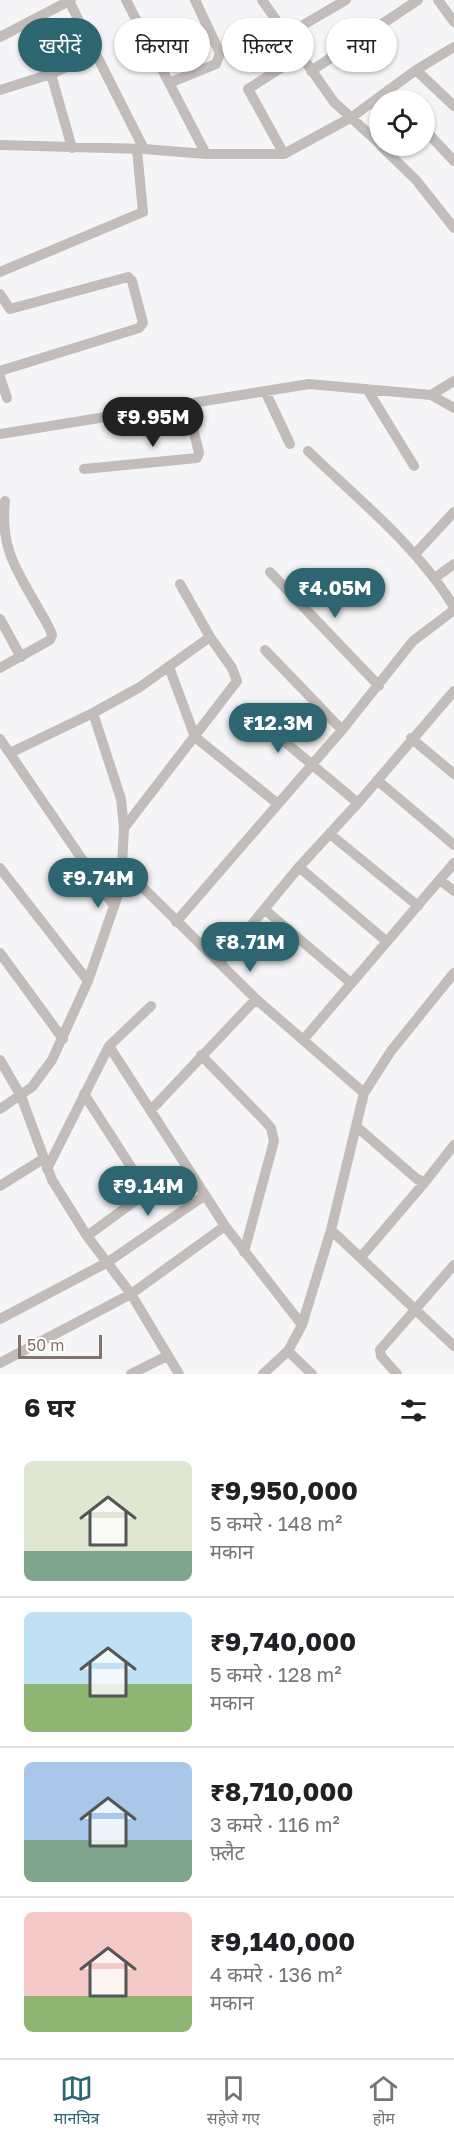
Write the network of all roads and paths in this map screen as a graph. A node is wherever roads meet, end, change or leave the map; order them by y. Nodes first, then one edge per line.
1 (70, 0) edge
2 (126, 0) edge
3 (261, 0) edge
4 (346, 0) edge
5 (418, 0) edge
6 (438, 0) edge
7 (200, 2) edge
8 (78, 18) edge
9 (274, 18) edge
10 (314, 19) edge
11 (454, 22) edge
12 (0, 37) edge
13 (454, 48) edge
14 (314, 68) edge
15 (102, 69) edge
16 (416, 70) junction
17 (55, 72) edge
18 (275, 72) edge
19 (311, 72) edge
20 (51, 74) junction
21 (169, 83) junction
22 (0, 90) edge
23 (388, 90) edge
24 (369, 104) edge
25 (454, 106) edge
26 (352, 117) junction
27 (369, 134) edge
28 (435, 141) edge
29 (0, 145) edge
30 (72, 148) junction
31 (140, 149) junction
32 (206, 154) junction
33 (284, 154) junction
34 (391, 156) edge
35 (454, 161) edge
36 (454, 228) edge
37 (0, 272) edge
38 (0, 294) edge
39 (5, 311) edge
40 (0, 371) edge
41 (0, 377) edge
42 (454, 381) edge
43 (367, 389) junction
44 (265, 391) junction
45 (431, 395) junction
46 (7, 398) dead end
47 (187, 403) junction
48 (454, 408) edge
49 (0, 434) edge
50 (290, 444) dead end
51 (308, 451) dead end
52 (414, 465) dead end
53 (84, 469) dead end
54 (5, 501) dead end
55 (454, 512) edge
56 (415, 554) junction
57 (6, 560) edge
58 (454, 564) edge
59 (270, 572) dead end
60 (436, 577) junction
61 (180, 585) dead end
62 (454, 608) edge
63 (0, 619) edge
64 (210, 637) junction
65 (265, 650) dead end
66 (21, 657) junction
67 (170, 667) junction
68 (0, 668) edge
69 (379, 686) junction
70 (452, 697) edge
71 (93, 713) junction
72 (261, 722) dead end
73 (342, 730) junction
74 (195, 737) junction
75 (411, 738) junction
76 (0, 739) edge
77 (9, 753) junction
78 (313, 764) junction
79 (454, 774) edge
80 (377, 780) junction
81 (358, 803) junction
82 (278, 804) junction
83 (124, 828) junction
84 (330, 834) junction
85 (454, 845) edge
86 (454, 863) edge
87 (122, 867) junction
88 (299, 867) junction
89 (0, 868) edge
90 (440, 880) junction
91 (454, 891) edge
92 (114, 906) junction
93 (418, 906) junction
94 (264, 909) junction
95 (176, 922) junction
96 (387, 942) junction
97 (1, 957) edge
98 (220, 963) junction
99 (454, 973) edge
100 (88, 981) junction
101 (351, 983) junction
102 (256, 999) junction
103 (151, 1006) dead end
104 (63, 1039) junction
105 (303, 1040) junction
106 (109, 1046) junction
107 (201, 1055) junction
108 (0, 1060) edge
109 (4, 1075) edge
110 (364, 1093) junction
111 (84, 1094) junction
112 (21, 1096) junction
113 (0, 1109) edge
114 (151, 1110) junction
115 (357, 1127) junction
116 (454, 1145) edge
117 (45, 1164) junction
118 (425, 1182) junction
119 (0, 1186) edge
120 (204, 1196) junction
121 (225, 1226) junction
122 (331, 1230) junction
123 (87, 1236) junction
124 (244, 1252) junction
125 (361, 1257) junction
126 (108, 1262) junction
127 (454, 1265) edge
128 (131, 1294) junction
129 (418, 1309) junction
130 (0, 1319) edge
131 (302, 1325) junction
132 (454, 1346) edge
133 (288, 1351) junction
134 (167, 1356) junction
135 (0, 1363) edge
136 (131, 1374) edge
137 (179, 1374) edge
138 (263, 1374) edge
139 (312, 1374) edge
140 (397, 1374) edge

1 - 8 street
1 - 12 street
2 - 21 street
3 - 9 street
4 - 10 street
5 - 14 street
6 - 11 street
7 - 21 street
13 - 16 street
15 - 31 street
16 - 23 street
16 - 25 street
17 - 20 street
18 - 33 street
19 - 26 street
20 - 22 street
20 - 30 street
21 - 32 street
24 - 26 street
26 - 27 street
26 - 33 street
28 - 35 street
29 - 30 street
30 - 31 street
31 - 32 street
31 - 37 street
32 - 33 street
34 - 36 street
38 - 39 street
39 - 40 street
41 - 46 street
42 - 45 street
43 - 44 street
43 - 45 street
43 - 52 street
44 - 47 street
44 - 50 street
45 - 48 street
47 - 49 street
47 - 53 street
51 - 56 street
54 - 57 street
55 - 56 street
56 - 60 street
57 - 66 street
58 - 60 street
59 - 69 street
60 - 62 street
61 - 64 street
62 - 69 street
63 - 66 street
64 - 67 street
64 - 74 street
65 - 73 street
66 - 68 street
67 - 71 street
67 - 74 street
69 - 73 street
70 - 75 street
71 - 77 street
71 - 83 street
72 - 78 street
73 - 78 street
74 - 82 street
74 - 83 street
75 - 79 street
75 - 80 street
76 - 77 street
77 - 92 street
78 - 81 street
78 - 82 street
80 - 81 street
80 - 85 street
81 - 84 street
82 - 95 street
83 - 87 street
84 - 88 street
84 - 93 street
86 - 90 street
87 - 92 street
87 - 95 street
88 - 94 street
88 - 96 street
89 - 100 street
90 - 91 street
90 - 93 street
92 - 100 street
93 - 96 street
94 - 98 street
94 - 101 street
95 - 98 street
96 - 101 street
97 - 104 street
98 - 102 street
99 - 110 street
100 - 104 street
101 - 105 street
102 - 105 street
102 - 107 street
103 - 106 street
104 - 112 street
105 - 110 street
106 - 111 street
106 - 114 street
107 - 114 street
107 - 124 street
108 - 109 street
109 - 112 street
110 - 115 street
111 - 117 street
111 - 123 street
112 - 113 street
112 - 117 street
114 - 120 street
115 - 118 street
115 - 122 street
116 - 118 street
117 - 119 street
117 - 123 street
118 - 125 street
120 - 121 street
120 - 126 street
121 - 124 street
121 - 128 street
122 - 125 street
122 - 131 street
123 - 126 street
124 - 131 street
125 - 129 street
126 - 128 street
126 - 130 street
127 - 129 street
128 - 134 street
128 - 135 street
129 - 132 street
129 - 140 street
131 - 133 street
133 - 138 street
133 - 139 street
134 - 136 street
134 - 137 street

